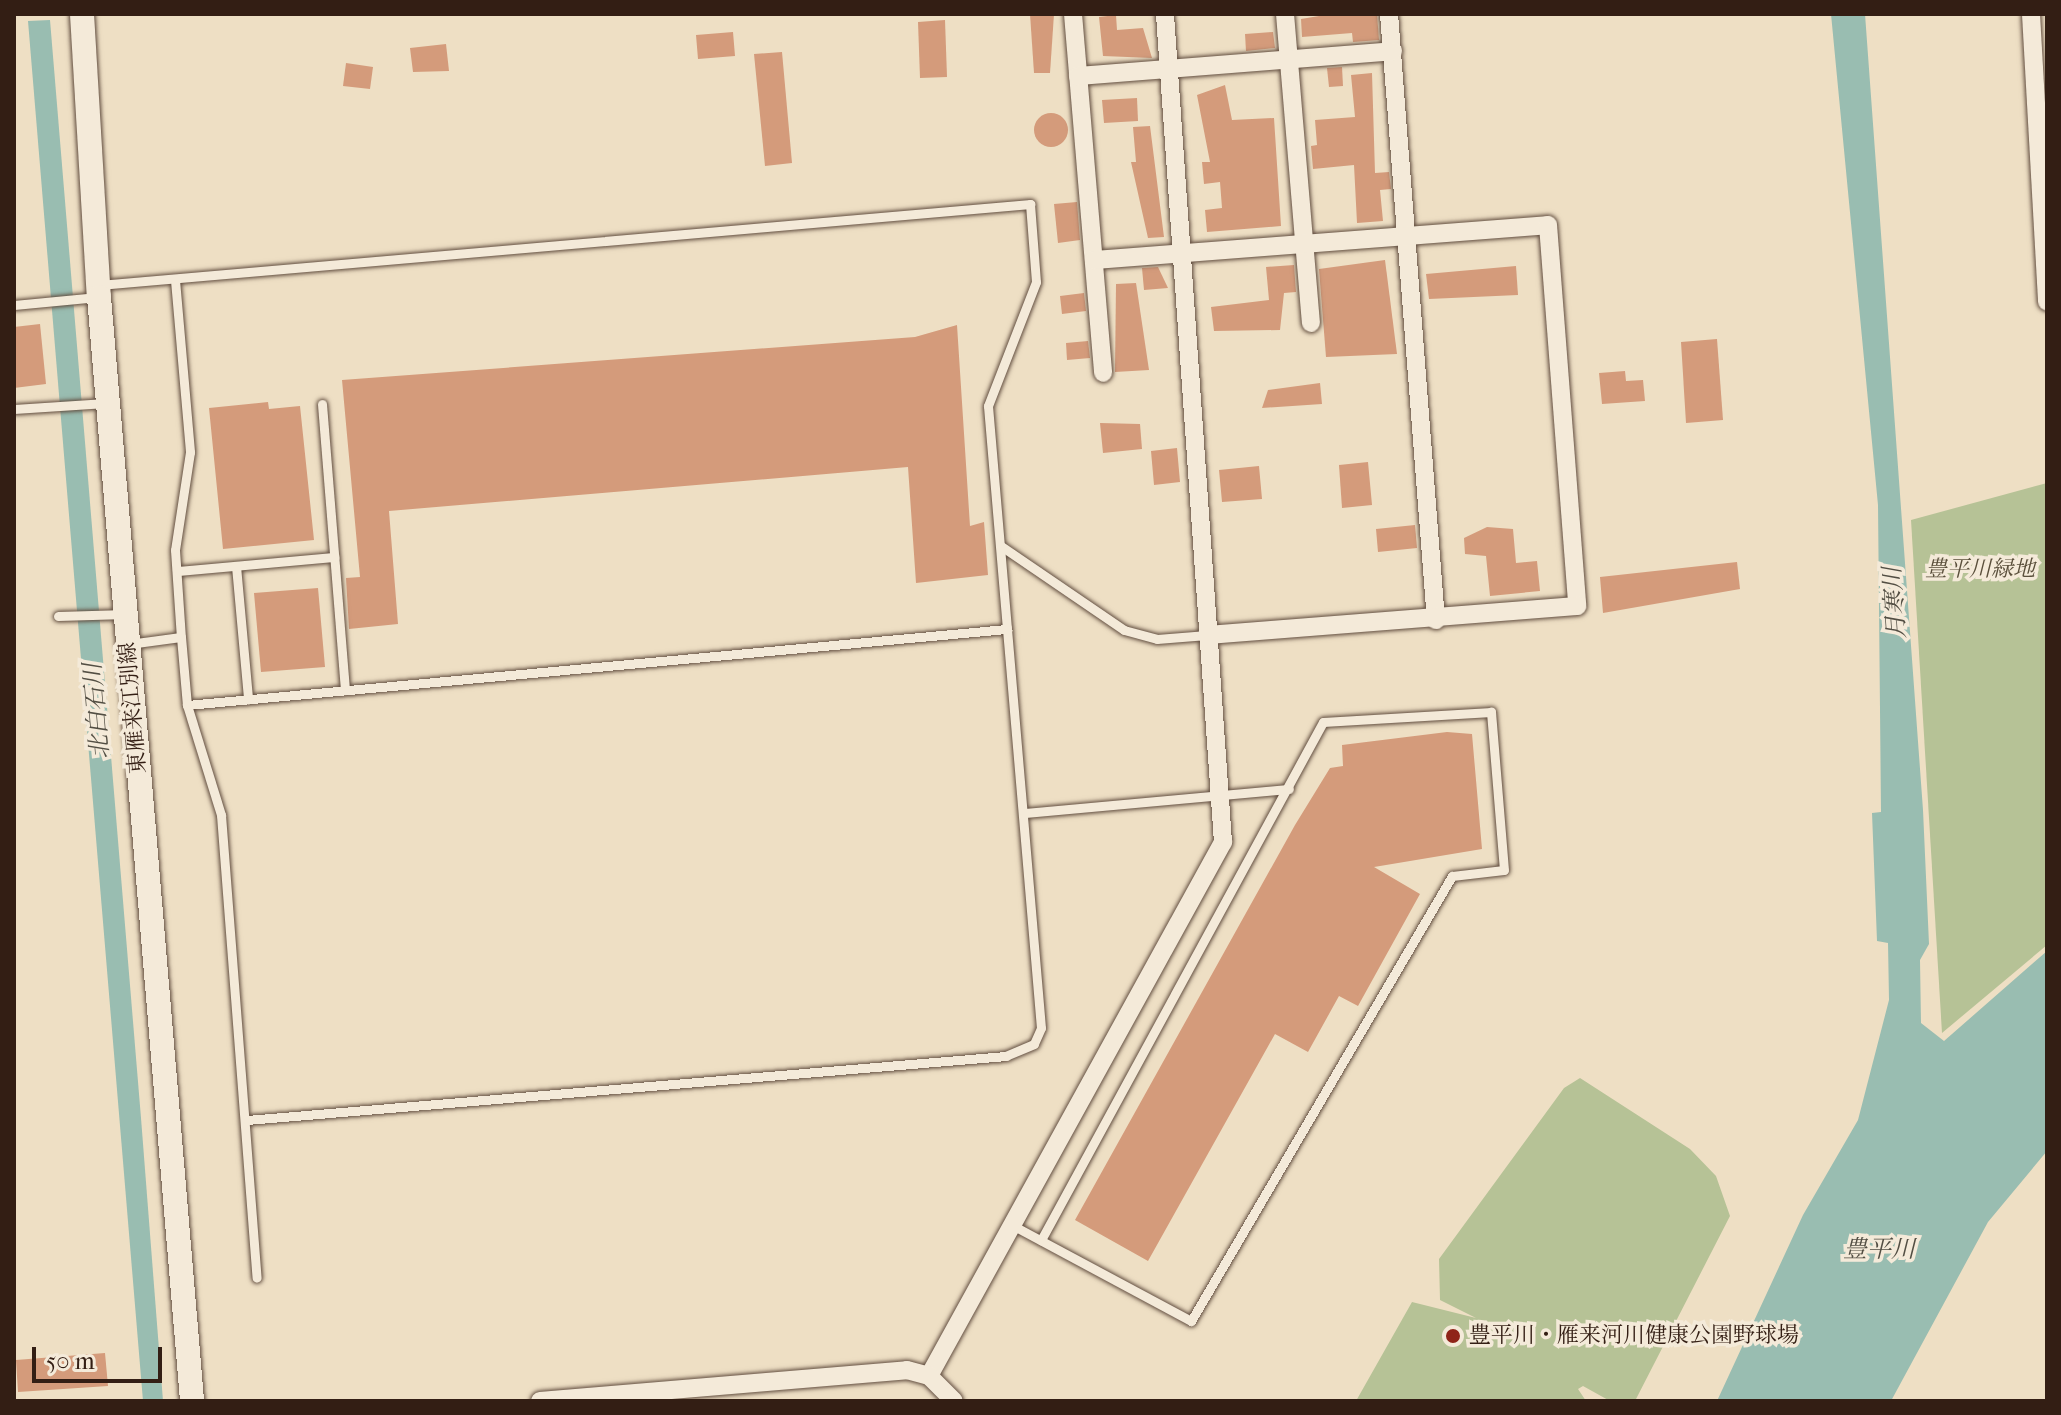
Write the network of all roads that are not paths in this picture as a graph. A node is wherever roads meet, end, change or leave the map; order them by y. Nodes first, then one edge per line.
1 (82, 14) edge
2 (1073, 14) edge
3 (1165, 14) edge
4 (1285, 14) edge
5 (1389, 14) edge
6 (2031, 14) edge
7 (1393, 51) junction
8 (1291, 59) junction
9 (1170, 68) junction
10 (1078, 76) junction
11 (2044, 173) edge
12 (1407, 236) junction
13 (1305, 243) junction
14 (1184, 253) junction
15 (1094, 260) junction
16 (175, 280) junction
17 (93, 294) junction
18 (2047, 302) edge
19 (14, 305) edge
20 (1311, 323) dead end
21 (1103, 373) dead end
22 (102, 403) junction
23 (322, 404) dead end
24 (14, 409) edge
25 (1001, 546) junction
26 (334, 557) junction
27 (236, 566) junction
28 (177, 571) junction
29 (117, 614) junction
30 (58, 616) dead end
31 (1436, 620) junction
32 (1007, 629) junction
33 (1207, 635) junction
34 (181, 637) junction
35 (128, 644) junction
36 (345, 690) junction
37 (248, 699) junction
38 (187, 705) junction
39 (1289, 789) junction
40 (1221, 794) junction
41 (1024, 813) junction
42 (247, 1120) junction
43 (1012, 1225) junction
44 (1041, 1240) junction
45 (257, 1278) dead end
46 (929, 1376) junction
47 (192, 1401) edge
48 (540, 1401) edge
49 (954, 1401) edge

1 - 17 main road, 東雁来江別線
2 - 10 street
3 - 9 street
4 - 8 street
5 - 7 street
6 - 11 street
7 - 8 street
7 - 12 street
8 - 9 street
8 - 13 street
9 - 10 street
9 - 14 street
10 - 15 street
11 - 18 street
12 - 13 street
12 - 31 street
12 - 31 street
13 - 14 street
13 - 20 street
14 - 15 street
14 - 33 street
15 - 21 street
16 - 17 lane
16 - 25 lane
16 - 28 lane
17 - 19 lane
17 - 22 main road, 東雁来江別線
22 - 24 lane
22 - 29 main road, 東雁来江別線
23 - 26 lane
25 - 32 lane
25 - 33 lane
26 - 27 lane
26 - 36 lane
27 - 28 lane
27 - 37 lane
28 - 34 lane
29 - 30 lane
29 - 35 main road, 東雁来江別線
31 - 33 street
32 - 36 lane
32 - 41 lane
33 - 40 street
34 - 35 lane
34 - 38 lane
35 - 47 main road, 東雁来江別線
36 - 37 lane
37 - 38 lane
38 - 42 lane
39 - 40 lane
39 - 44 lane
39 - 44 lane
40 - 41 lane
40 - 43 street
41 - 42 lane
42 - 45 lane
43 - 44 lane
43 - 46 street
46 - 48 street
46 - 49 street

